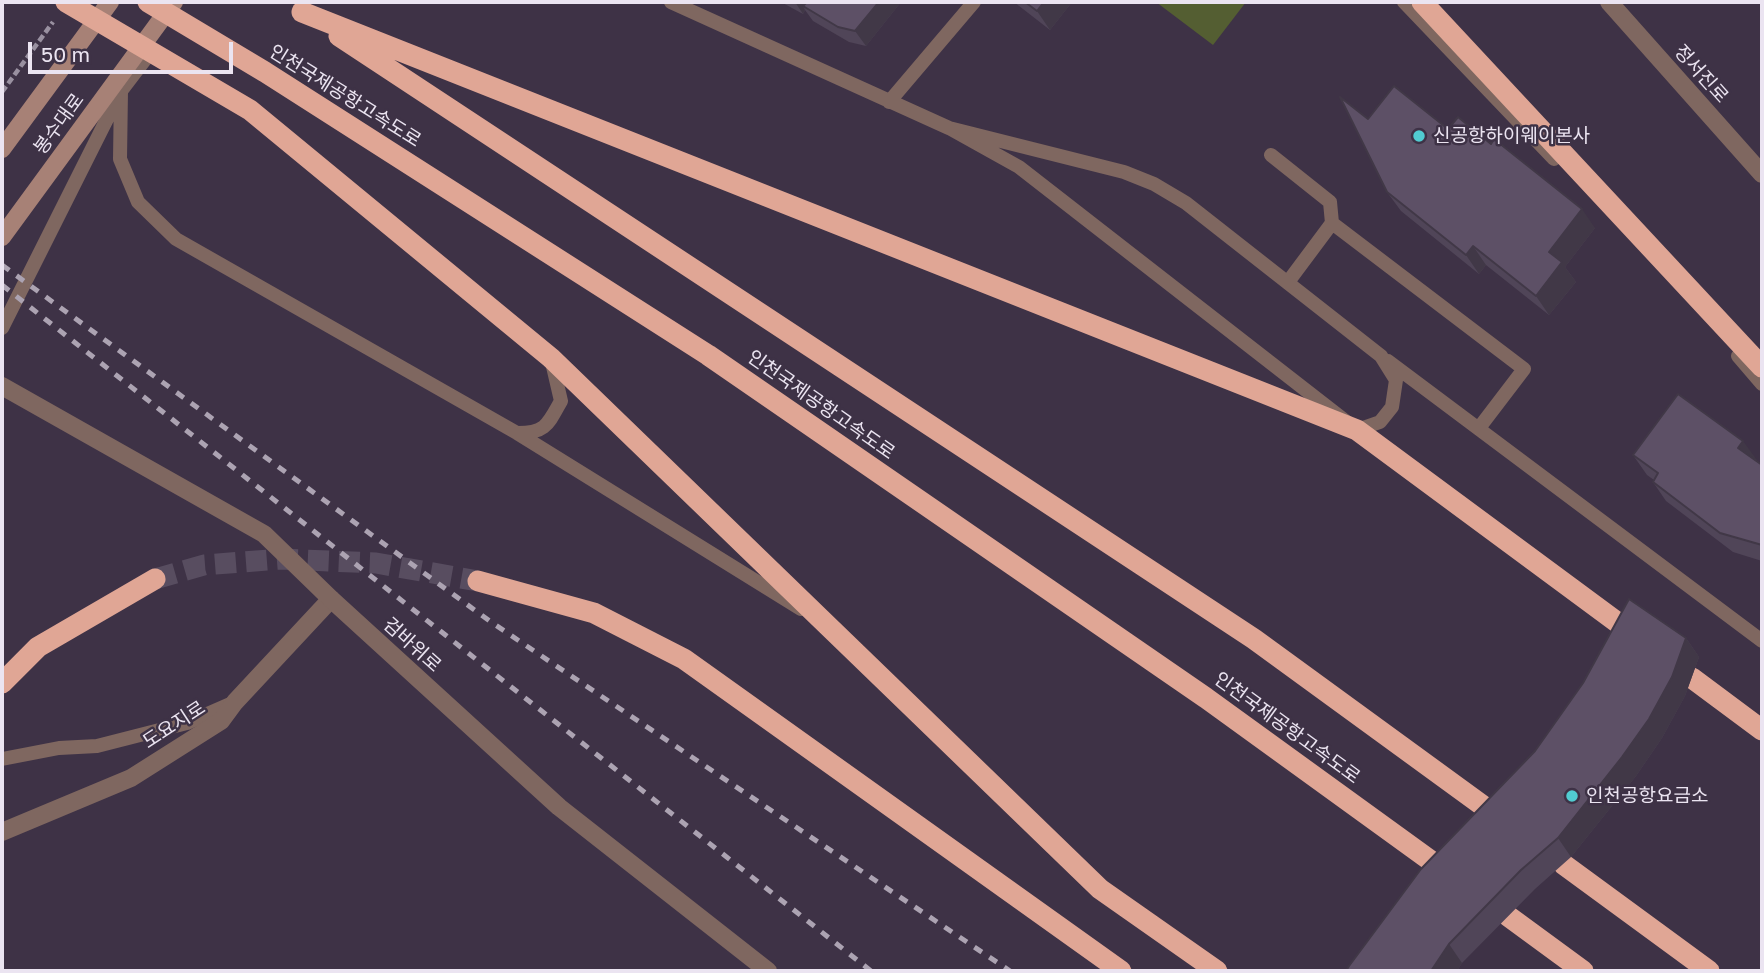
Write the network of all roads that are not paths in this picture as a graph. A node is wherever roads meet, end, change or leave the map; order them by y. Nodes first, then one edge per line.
1 (110, 2) edge
2 (148, 2) edge
3 (174, 2) edge
4 (671, 2) edge
5 (974, 2) edge
6 (1404, 2) edge
7 (1422, 2) edge
8 (1609, 2) edge
9 (62, 7) edge
10 (294, 7) edge
11 (147, 57) dead end
12 (121, 91) junction
13 (889, 102) junction
14 (949, 128) junction
15 (2, 149) edge
16 (1271, 155) dead end
17 (1762, 174) edge
18 (1332, 223) junction
19 (2, 237) edge
20 (1287, 282) junction
21 (2, 328) edge
22 (1381, 356) junction
23 (551, 358) junction
24 (1762, 367) edge
25 (1762, 384) edge
26 (2, 386) edge
27 (1479, 428) junction
28 (1357, 430) junction
29 (517, 433) junction
30 (155, 579) tunnel mouth
31 (478, 581) tunnel mouth
32 (331, 600) junction
33 (828, 625) junction
34 (1633, 634) edge
35 (1762, 640) edge
36 (1692, 678) dead end
37 (2, 683) edge
38 (235, 702) junction
39 (1762, 730) edge
40 (2, 759) edge
41 (1501, 819) edge
42 (2, 832) edge
43 (1563, 864) dead end
44 (1449, 874) edge
45 (1508, 916) dead end
46 (768, 971) edge
47 (1121, 971) edge
48 (1217, 971) edge
49 (1583, 971) edge
50 (1710, 971) edge

1 - 15 main road, 봉수대로
2 - 44 highway, 인천국제공항고속도로
3 - 19 main road, 봉수대로
4 - 13 lane
5 - 13 lane
6 - 25 lane
7 - 24 highway
8 - 17 street, 정서진로
9 - 23 highway
10 - 28 highway
10 - 41 highway
11 - 12 lane
12 - 21 lane
12 - 29 lane
13 - 14 lane
14 - 20 lane
14 - 28 lane
16 - 18 lane
18 - 20 lane
18 - 27 lane
20 - 22 lane
22 - 27 lane
22 - 28 lane
23 - 29 lane
23 - 33 highway
26 - 32 street, 검바위로
27 - 35 lane
28 - 34 highway
29 - 33 lane
30 - 37 highway
31 - 47 highway
32 - 38 street, 도요지로
32 - 46 street, 검바위로
33 - 48 highway
36 - 39 highway
38 - 40 lane
38 - 42 street, 도요지로
43 - 50 highway
45 - 49 highway

